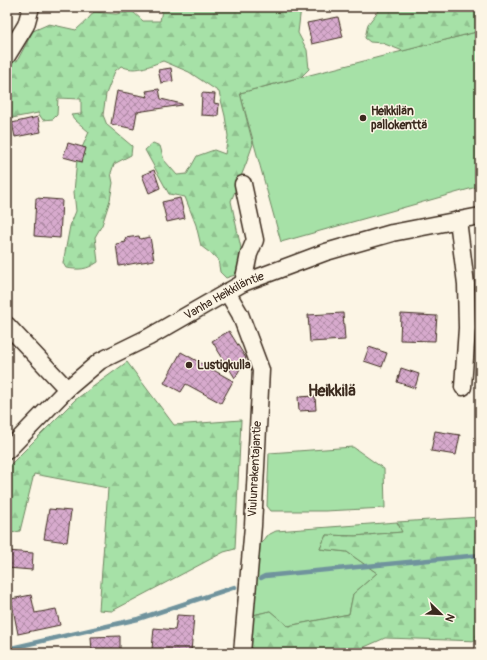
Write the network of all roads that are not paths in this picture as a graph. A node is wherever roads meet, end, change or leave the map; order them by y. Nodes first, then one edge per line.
1 (31, 7) edge
2 (7, 56) edge
3 (243, 184) dead end
4 (480, 216) edge
5 (458, 220) junction
6 (243, 283) junction
7 (227, 292) junction
8 (7, 325) edge
9 (463, 387) dead end
10 (67, 389) junction
11 (7, 451) edge
12 (242, 653) edge

1 - 2 street
3 - 6 street
4 - 5 street, Vanha Heikkiläntie
5 - 6 street, Vanha Heikkiläntie
5 - 9 street
6 - 7 street, Vanha Heikkiläntie
7 - 10 street, Vanha Heikkiläntie
7 - 12 street, Viulunrakentajantie
8 - 10 street
10 - 11 street, Vanha Heikkiläntie

